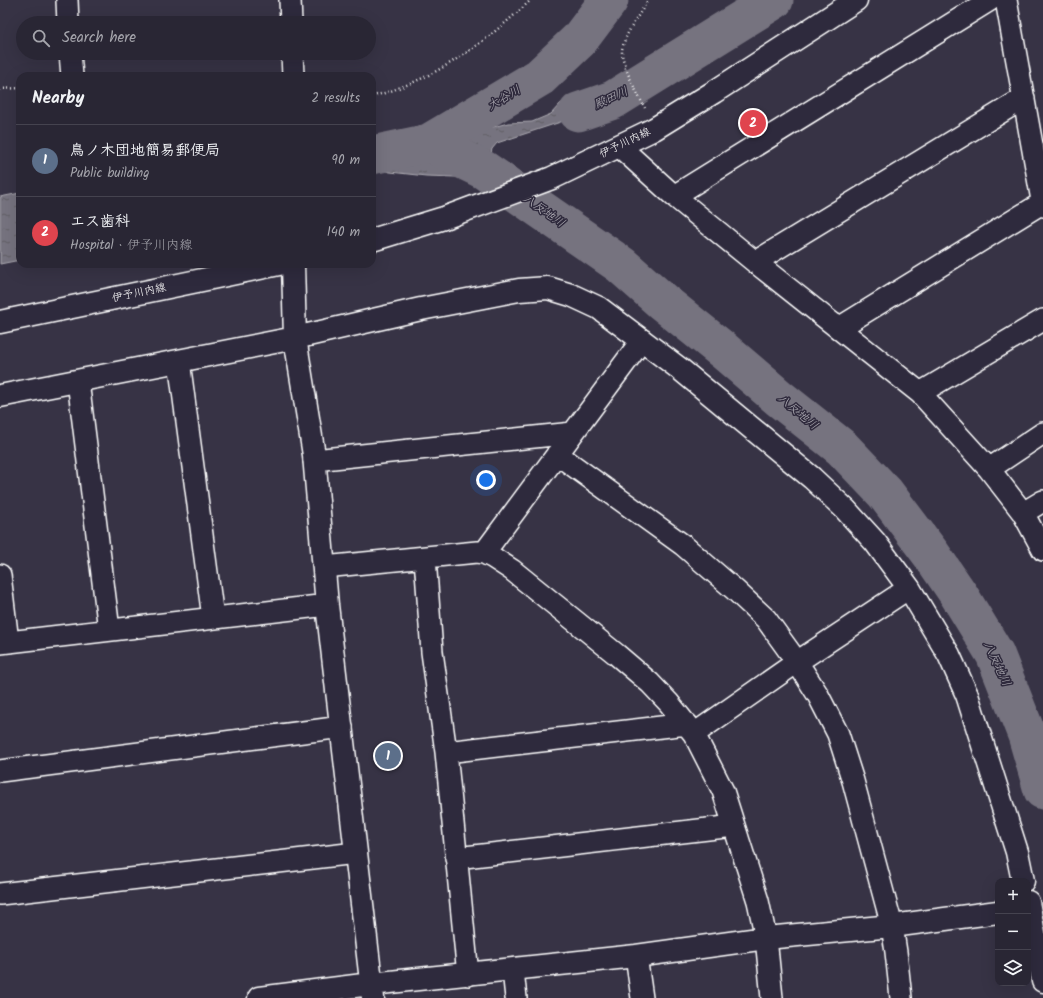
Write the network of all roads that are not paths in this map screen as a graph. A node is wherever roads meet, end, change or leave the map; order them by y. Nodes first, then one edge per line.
1 (67, 0) edge
2 (290, 0) edge
3 (856, 0) edge
4 (990, 0) edge
5 (1006, 0) edge
6 (68, 16) edge
7 (291, 16) edge
8 (71, 60) edge
9 (292, 60) edge
10 (72, 72) edge
11 (293, 72) edge
12 (1024, 98) junction
13 (619, 146) junction
14 (674, 196) junction
15 (1043, 204) edge
16 (376, 239) edge
17 (755, 262) junction
18 (260, 268) edge
19 (293, 268) edge
20 (1043, 320) edge
21 (0, 322) edge
22 (839, 328) junction
23 (295, 338) junction
24 (642, 340) junction
25 (179, 361) junction
26 (78, 381) junction
27 (920, 393) junction
28 (0, 396) edge
29 (573, 433) junction
30 (1043, 434) edge
31 (557, 454) junction
32 (314, 460) junction
33 (988, 469) junction
34 (1043, 501) edge
35 (1023, 513) junction
36 (1043, 550) edge
37 (484, 553) junction
38 (425, 558) junction
39 (324, 567) junction
40 (0, 575) edge
41 (909, 588) junction
42 (327, 605) junction
43 (213, 618) junction
44 (109, 630) junction
45 (4, 643) edge
46 (798, 662) junction
47 (342, 727) junction
48 (691, 729) junction
49 (446, 752) junction
50 (0, 771) edge
51 (734, 826) junction
52 (356, 853) junction
53 (456, 858) junction
54 (1022, 878) edge
55 (0, 894) edge
56 (995, 912) edge
57 (1030, 914) edge
58 (892, 926) junction
59 (766, 938) junction
60 (636, 956) junction
61 (513, 970) junction
62 (468, 975) junction
63 (1043, 981) edge
64 (372, 991) edge
65 (259, 998) edge
66 (516, 998) edge
67 (642, 998) edge
68 (772, 998) edge
69 (901, 998) edge

1 - 6 street
2 - 7 street
3 - 13 street, 伊予川内線
4 - 14 street
5 - 12 street
8 - 10 street
9 - 11 street
12 - 15 street
12 - 17 street
13 - 14 street
13 - 16 street, 伊予川内線
14 - 17 street
15 - 22 street
17 - 22 street
18 - 21 street, 伊予川内線
19 - 23 street
20 - 27 street
22 - 27 street
23 - 24 street
23 - 25 street
23 - 32 street
24 - 29 street
24 - 41 street
25 - 26 street
25 - 43 street
26 - 28 street
26 - 44 street
27 - 33 street
29 - 31 street
29 - 32 street
30 - 33 street
31 - 37 street
31 - 46 street
32 - 39 street
33 - 35 street
34 - 35 street
35 - 36 street
37 - 38 street
37 - 48 street
38 - 39 street
38 - 49 street
39 - 42 street
40 - 45 street
41 - 46 street
41 - 54 street
42 - 43 street
42 - 47 street
43 - 44 street
44 - 45 street
46 - 48 street
46 - 58 street
47 - 50 street
47 - 52 street
48 - 49 street
48 - 51 street
49 - 53 street
51 - 53 street
51 - 59 street
52 - 55 street
52 - 64 street
53 - 62 street
56 - 58 street
57 - 63 street
58 - 59 street
58 - 69 street
59 - 60 street
59 - 68 street
60 - 61 street
60 - 67 street
61 - 62 street
61 - 66 street
62 - 64 street
64 - 65 street

